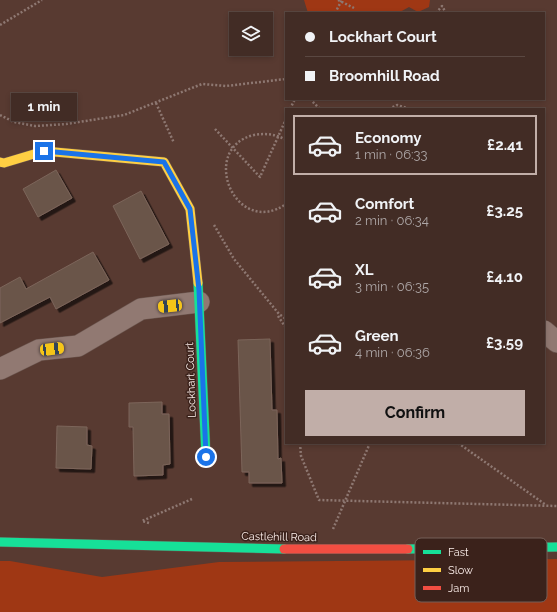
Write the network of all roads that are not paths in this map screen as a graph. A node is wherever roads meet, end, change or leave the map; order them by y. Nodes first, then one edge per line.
1 (0, 162) edge
2 (200, 302) junction
3 (545, 331) edge
4 (557, 342) edge
5 (0, 369) edge
6 (206, 457) dead end
7 (0, 542) edge
8 (547, 548) edge
9 (557, 548) edge
10 (415, 549) edge

1 - 2 main road, Lockhart Court
2 - 5 street
2 - 6 main road, Lockhart Court
3 - 4 street
7 - 10 main road, Castlehill Road
8 - 9 main road, Castlehill Road

